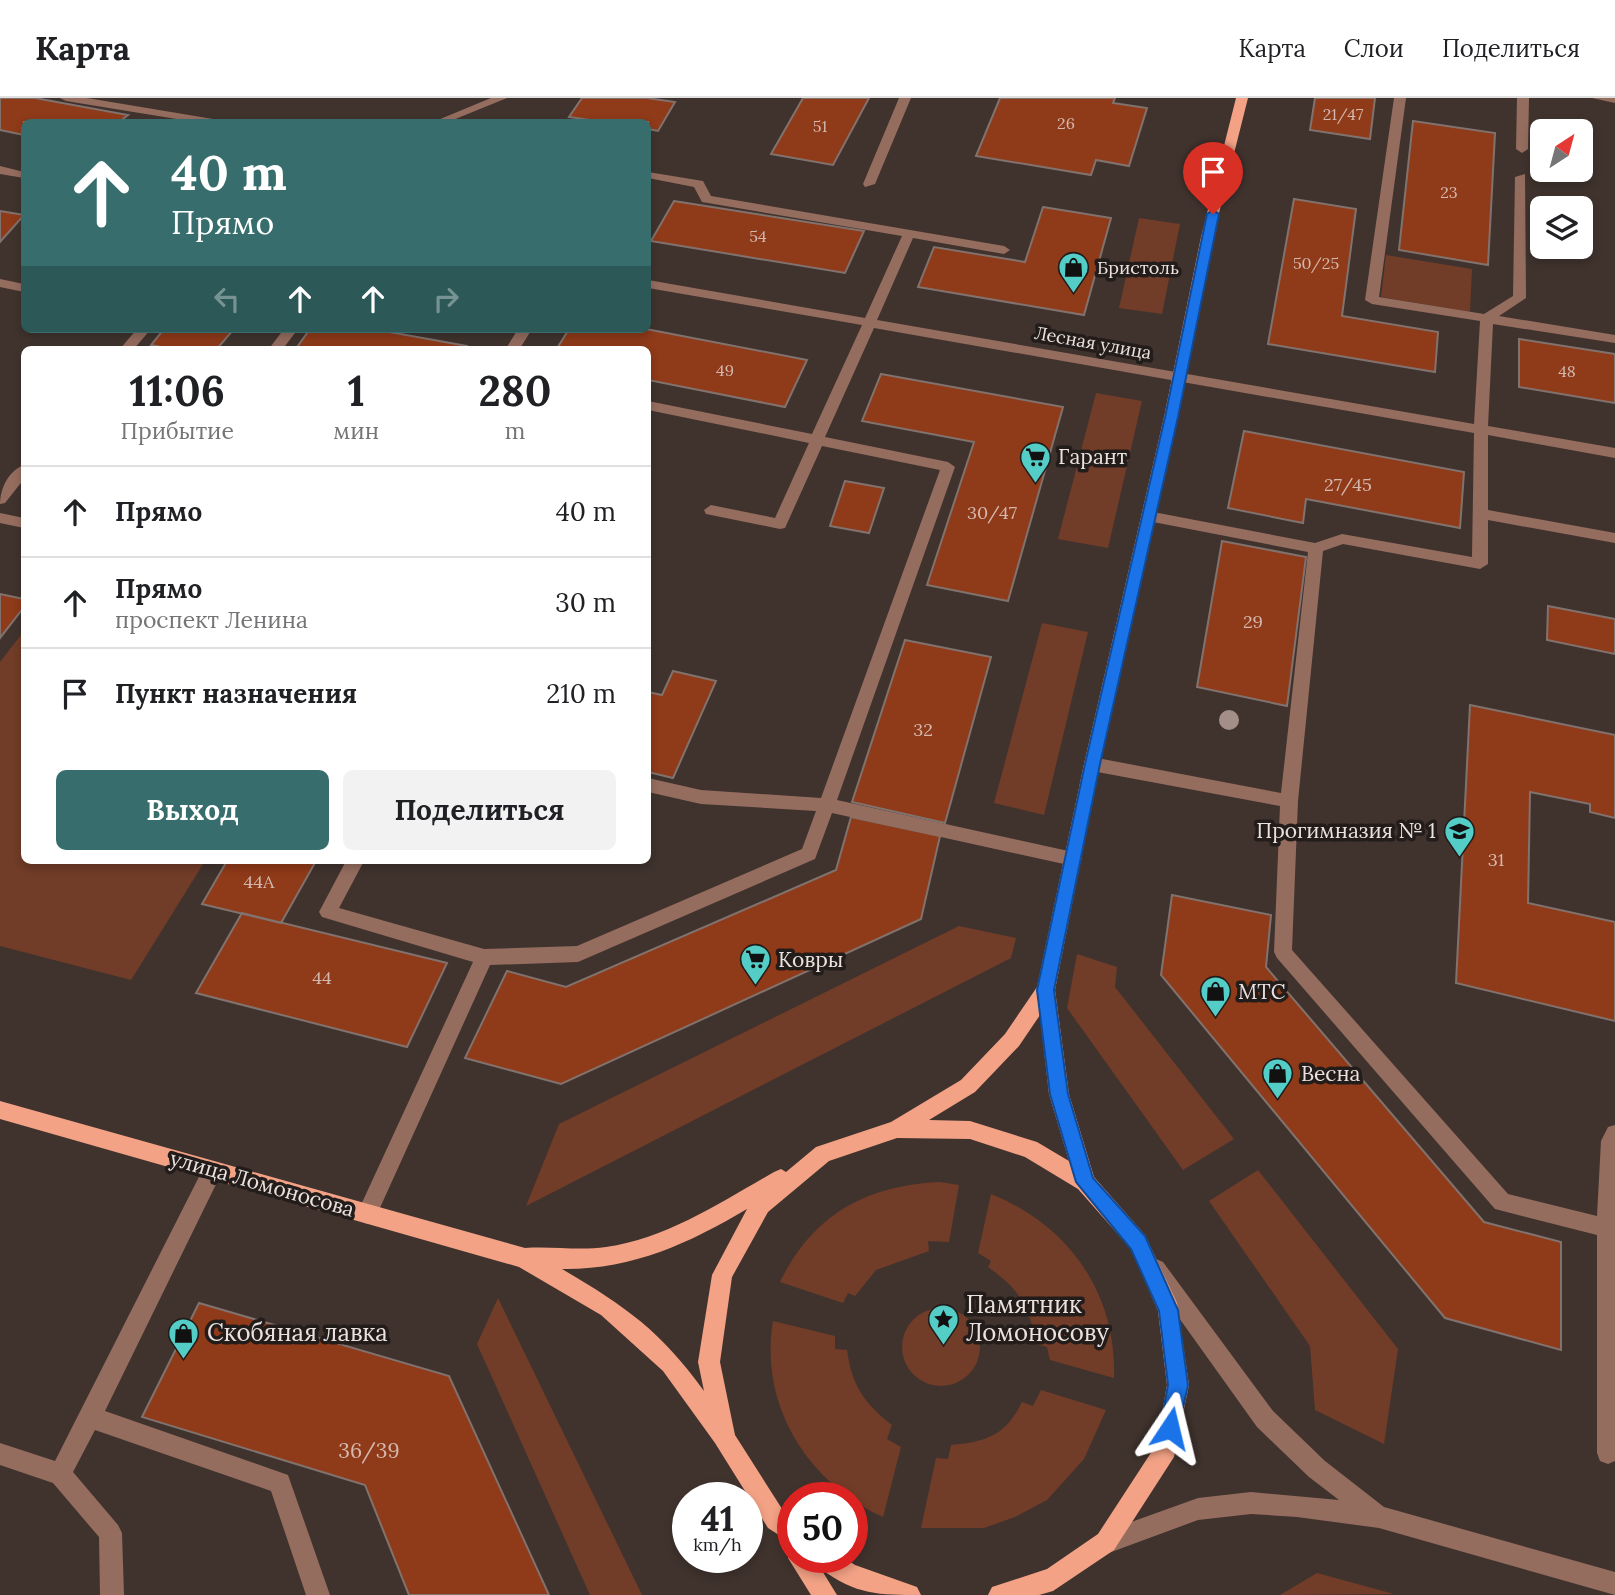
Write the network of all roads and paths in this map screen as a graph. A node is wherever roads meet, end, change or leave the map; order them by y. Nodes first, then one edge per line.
1 (66, 98) edge
2 (501, 98) edge
3 (905, 98) edge
4 (1242, 98) edge
5 (1400, 98) edge
6 (1523, 98) edge
7 (1598, 98) edge
8 (1615, 100) edge
9 (195, 119) edge
10 (447, 119) edge
11 (1522, 149) dead end
12 (0, 170) edge
13 (21, 174) edge
14 (651, 177) edge
15 (1521, 177) dead end
16 (869, 184) dead end
17 (909, 234) junction
18 (1004, 250) dead end
19 (0, 283) edge
20 (651, 285) edge
21 (21, 287) edge
22 (1487, 318) junction
23 (867, 323) junction
24 (1615, 339) edge
25 (1179, 378) junction
26 (651, 406) edge
27 (1481, 430) junction
28 (817, 440) junction
29 (1615, 453) edge
30 (21, 474) edge
31 (0, 499) edge
32 (710, 510) dead end
33 (1481, 514) junction
34 (1149, 516) junction
35 (0, 518) edge
36 (21, 522) edge
37 (1615, 538) edge
38 (1316, 548) junction
39 (1092, 764) junction
40 (651, 786) edge
41 (1289, 801) junction
42 (827, 805) junction
43 (1073, 859) junction
44 (353, 864) edge
45 (484, 957) junction
46 (1046, 990) junction
47 (0, 1111) edge
48 (897, 1129) junction
49 (1615, 1134) edge
50 (823, 1154) junction
51 (213, 1170) junction
52 (1085, 1182) junction
53 (367, 1214) junction
54 (1607, 1228) junction
55 (1138, 1242) junction
56 (1611, 1256) edge
57 (524, 1258) junction
58 (90, 1418) junction
59 (725, 1439) junction
60 (1608, 1453) dead end
61 (0, 1454) edge
62 (60, 1475) junction
63 (777, 1516) edge
64 (1379, 1517) junction
65 (1107, 1542) junction
66 (810, 1573) edge
67 (845, 1573) edge
68 (1615, 1584) edge
69 (112, 1595) edge
70 (318, 1595) edge
71 (825, 1595) edge
72 (909, 1595) edge
73 (1000, 1595) edge

1 - 9 street
2 - 10 street
3 - 16 street
4 - 25 main road
5 - 22 street
6 - 11 street
7 - 8 street
12 - 13 street
14 - 17 street
15 - 22 street
17 - 18 street
17 - 23 street
19 - 21 street
20 - 23 street, Лесная улица
22 - 24 street
22 - 27 street
23 - 25 street, Лесная улица
23 - 28 street
25 - 27 street, Лесная улица
25 - 34 main road
26 - 28 street
27 - 29 street, Лесная улица
27 - 33 street
28 - 32 street
28 - 42 street
30 - 31 street
33 - 37 street
33 - 38 street
34 - 38 street
34 - 39 main road
35 - 36 street
38 - 41 street
39 - 41 street
39 - 43 main road
40 - 42 street
41 - 54 street
42 - 43 street
42 - 45 street
43 - 46 main road
44 - 45 street
45 - 53 street
46 - 48 main road
46 - 52 main road
47 - 51 main road, улица Ломоносова
48 - 50 main road
48 - 52 main road
49 - 54 street
50 - 57 main road
50 - 59 main road
51 - 53 main road, улица Ломоносова
51 - 58 street
52 - 55 main road
53 - 57 main road, улица Ломоносова
54 - 56 street
55 - 64 street
55 - 65 main road
56 - 60 street
57 - 59 main road
58 - 62 street
58 - 70 street
59 - 63 main road
61 - 62 street
62 - 69 street
64 - 65 street
64 - 68 street
65 - 73 main road
66 - 71 main road
67 - 72 main road

